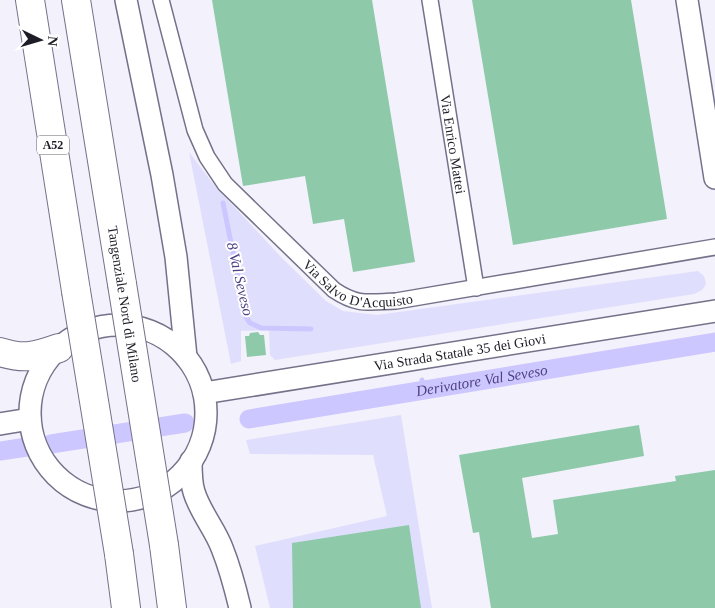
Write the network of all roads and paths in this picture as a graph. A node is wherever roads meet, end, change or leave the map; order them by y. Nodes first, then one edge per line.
1 (18, 0) edge
2 (30, 0) edge
3 (76, 0) edge
4 (126, 0) edge
5 (161, 0) edge
6 (430, 0) edge
7 (688, 0) edge
8 (710, 109) edge
9 (53, 141) junction
10 (715, 178) edge
11 (715, 247) edge
12 (476, 288) junction
13 (180, 294) junction
14 (715, 311) edge
15 (154, 332) junction
16 (59, 348) junction
17 (0, 352) edge
18 (186, 357) junction
19 (204, 393) junction
20 (30, 419) junction
21 (0, 424) edge
22 (191, 461) junction
23 (164, 488) junction
24 (200, 507) junction
25 (126, 608) edge
26 (172, 608) edge
27 (240, 608) edge

1 - 9 highway
2 - 9 highway, A52
3 - 26 highway, Tangenziale Nord di Milano, bridge
4 - 13 main road
5 - 12 street, Via Salvo D'Acquisto
6 - 12 street, Via Enrico Mattei
7 - 8 main road
8 - 10 main road
9 - 25 highway, A52, bridge
11 - 12 street, Via Salvo D'Acquisto
13 - 15 main road
13 - 18 main road
14 - 19 main road, Via Strada Statale 35 dei Giovi
15 - 16 main road
15 - 18 main road
16 - 17 highway
16 - 20 main road
18 - 19 main road
19 - 22 main road
20 - 21 main road
20 - 23 main road
22 - 23 main road
22 - 24 main road
23 - 24 main road
24 - 27 main road

